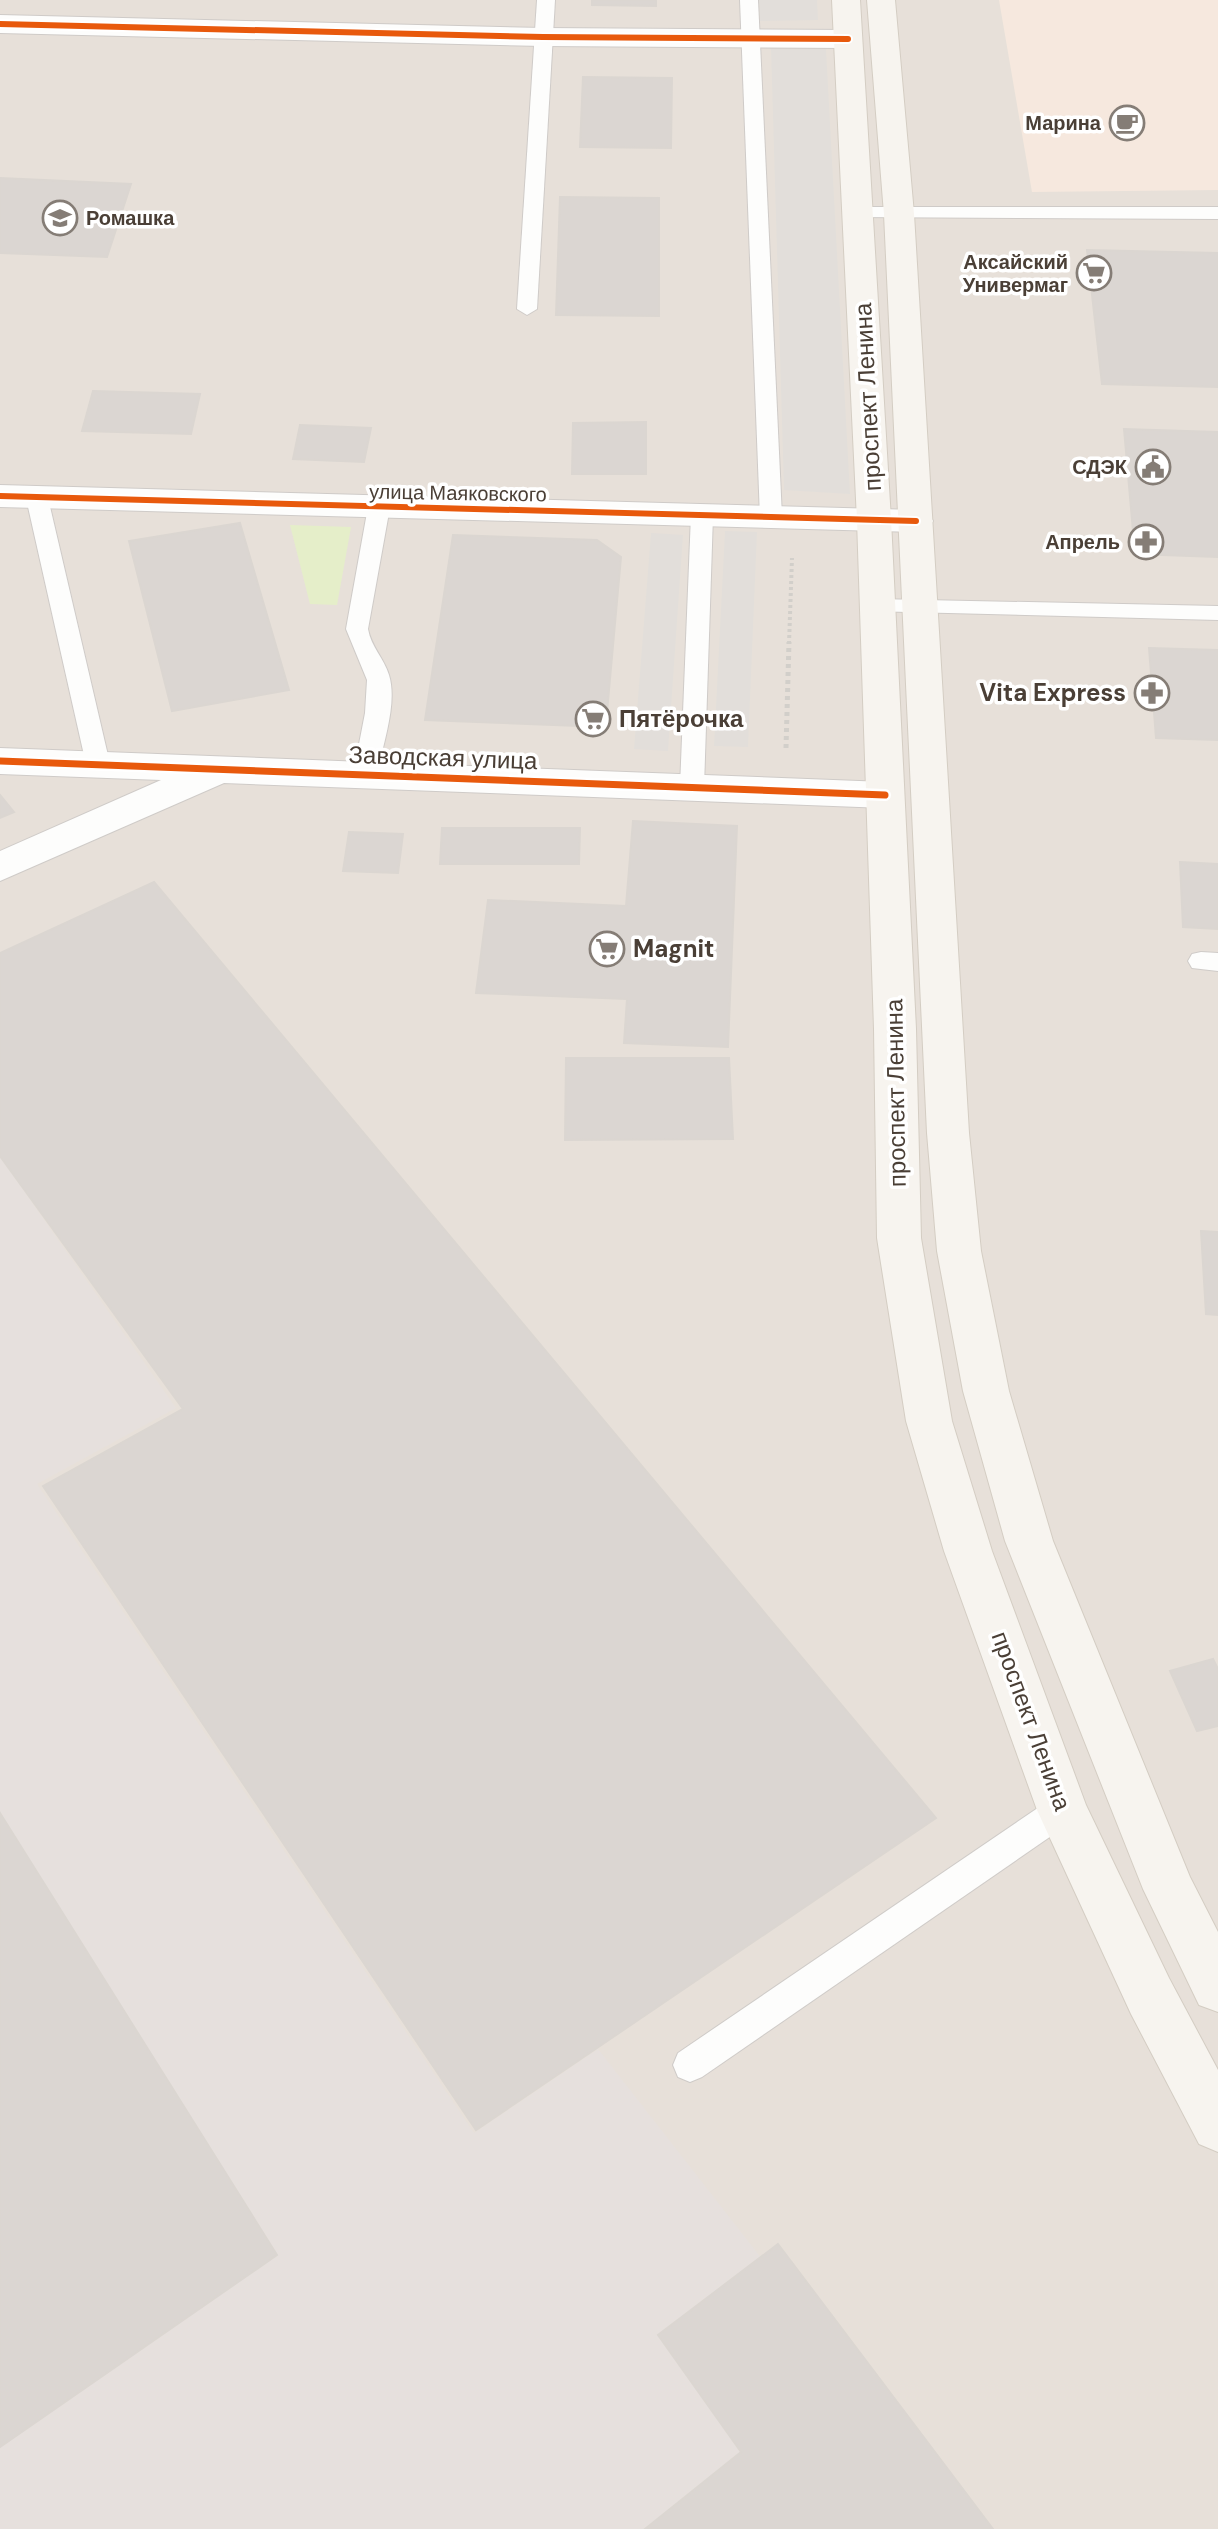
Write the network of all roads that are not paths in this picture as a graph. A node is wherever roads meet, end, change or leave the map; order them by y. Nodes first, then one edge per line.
1 (546, 0) edge
2 (749, 0) edge
3 (881, 0) edge
4 (847, 20) edge
5 (0, 24) edge
6 (543, 37) junction
7 (750, 39) junction
8 (858, 213) junction
9 (1218, 213) edge
10 (899, 214) junction
11 (527, 309) dead end
12 (0, 496) edge
13 (37, 498) junction
14 (379, 507) junction
15 (702, 515) junction
16 (771, 517) junction
17 (874, 520) junction
18 (916, 521) junction
19 (876, 606) junction
20 (921, 606) junction
21 (1218, 613) edge
22 (0, 761) edge
23 (98, 764) junction
24 (222, 769) junction
25 (365, 775) junction
26 (692, 787) junction
27 (885, 795) junction
28 (0, 867) edge
29 (1062, 1810) junction
30 (1218, 1987) edge
31 (690, 2065) dead end
32 (1218, 2125) edge

1 - 6 lane
2 - 7 lane
3 - 10 main road, проспект Ленина
4 - 7 street
4 - 8 main road, проспект Ленина
5 - 6 street
6 - 7 street
6 - 11 lane
7 - 16 lane
8 - 10 lane
8 - 17 main road, проспект Ленина
9 - 10 lane
10 - 18 main road, проспект Ленина
12 - 13 street, улица Маяковского
13 - 14 street, улица Маяковского
13 - 23 lane
14 - 15 street, улица Маяковского
14 - 25 lane
15 - 16 street, улица Маяковского
15 - 26 lane
16 - 17 street, улица Маяковского
17 - 18 street, улица Маяковского
17 - 19 main road, проспект Ленина
18 - 20 main road, проспект Ленина
19 - 20 lane
19 - 27 main road, проспект Ленина
20 - 21 lane
20 - 30 main road, проспект Ленина
22 - 23 street, Заводская улица
23 - 24 street, Заводская улица
24 - 25 street, Заводская улица
24 - 28 street
25 - 26 street, Заводская улица
26 - 27 street, Заводская улица
27 - 29 main road, проспект Ленина
29 - 31 lane
29 - 32 main road, проспект Ленина

